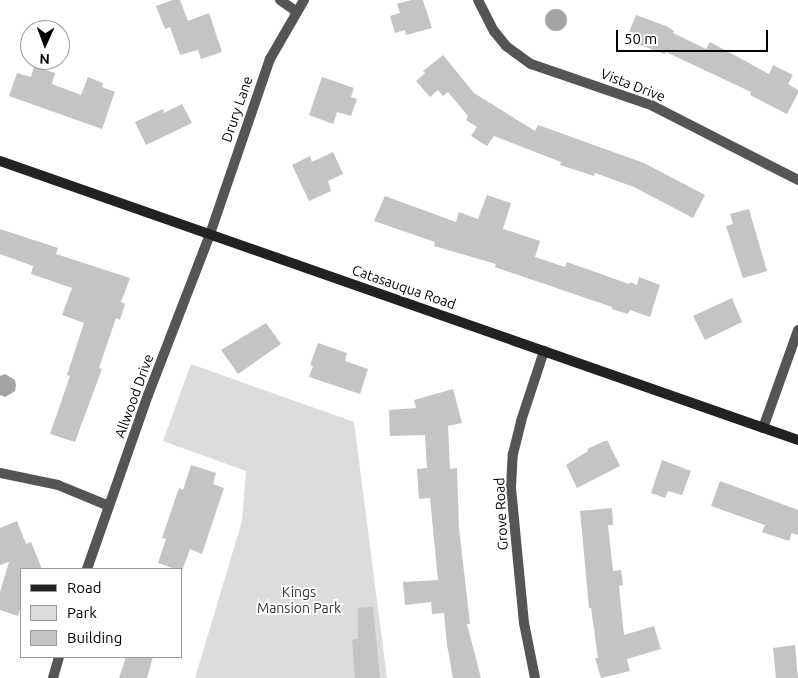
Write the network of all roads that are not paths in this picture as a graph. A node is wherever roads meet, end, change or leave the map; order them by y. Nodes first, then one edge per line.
1 (280, 0) edge
2 (304, 0) edge
3 (478, 0) edge
4 (296, 11) junction
5 (0, 161) edge
6 (798, 180) edge
7 (210, 234) junction
8 (798, 330) edge
9 (544, 351) junction
10 (762, 428) junction
11 (798, 440) edge
12 (0, 474) edge
13 (109, 506) junction
14 (87, 568) edge
15 (59, 658) edge
16 (53, 678) edge
17 (534, 678) edge

1 - 4 street
2 - 4 street, Drury Lane
3 - 6 street, Vista Drive
4 - 7 street, Drury Lane
5 - 7 street, Catasauqua Road
7 - 9 street, Catasauqua Road
7 - 13 street, Allwood Drive
8 - 10 street
9 - 10 street, Catasauqua Road
9 - 17 street, Grove Road
10 - 11 street, Catasauqua Road
12 - 13 street
13 - 14 street, Allwood Drive
15 - 16 street

